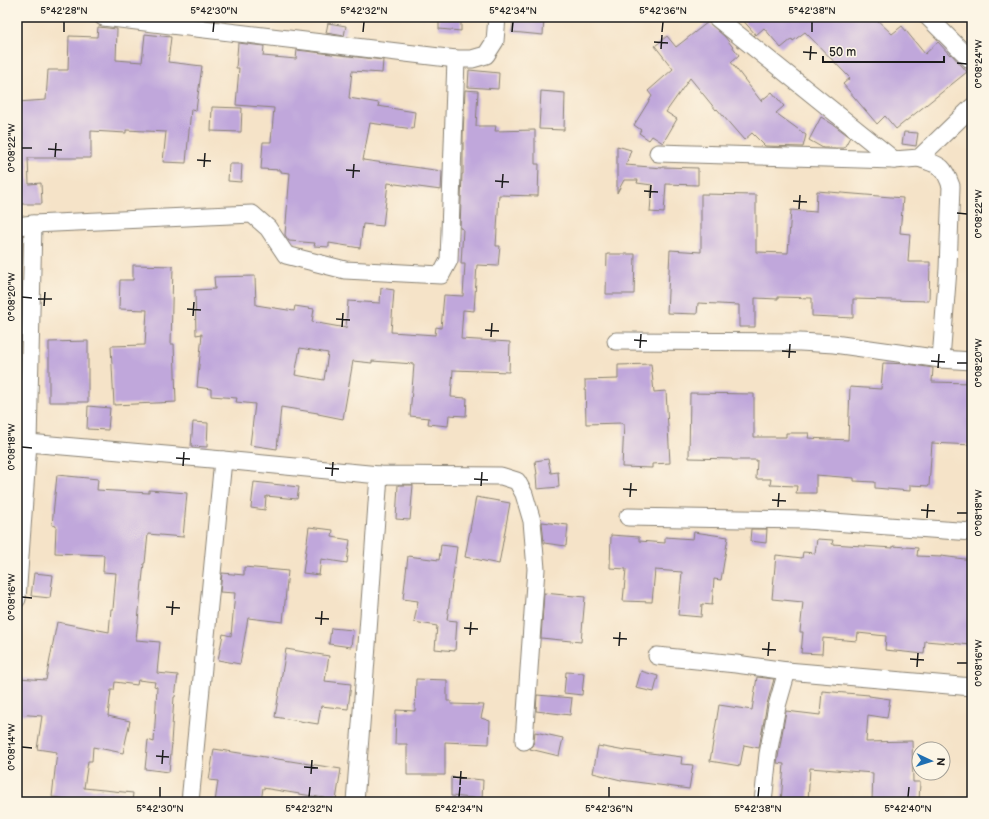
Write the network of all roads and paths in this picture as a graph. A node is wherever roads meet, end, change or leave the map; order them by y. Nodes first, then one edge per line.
1 (103, 17) edge
2 (497, 17) edge
3 (716, 17) edge
4 (928, 17) edge
5 (456, 59) junction
6 (972, 62) edge
7 (972, 107) edge
8 (658, 153) dead end
9 (919, 158) junction
10 (894, 160) junction
11 (25, 225) edge
12 (616, 341) dead end
13 (941, 359) junction
14 (972, 361) edge
15 (22, 443) edge
16 (223, 460) junction
17 (379, 475) junction
18 (628, 517) dead end
19 (972, 532) edge
20 (17, 599) edge
21 (657, 656) dead end
22 (787, 670) junction
23 (972, 687) edge
24 (524, 741) dead end
25 (190, 802) edge
26 (355, 802) edge
27 (763, 802) edge

1 - 5 street
2 - 5 street
3 - 10 street
4 - 6 street
5 - 11 street
7 - 9 street
8 - 10 street
9 - 10 street
9 - 13 street
11 - 15 street
12 - 13 street
13 - 14 street
15 - 16 street
15 - 20 street
16 - 17 street
16 - 25 street
17 - 24 street
17 - 26 street
18 - 19 street
21 - 22 street
22 - 23 street
22 - 27 street

